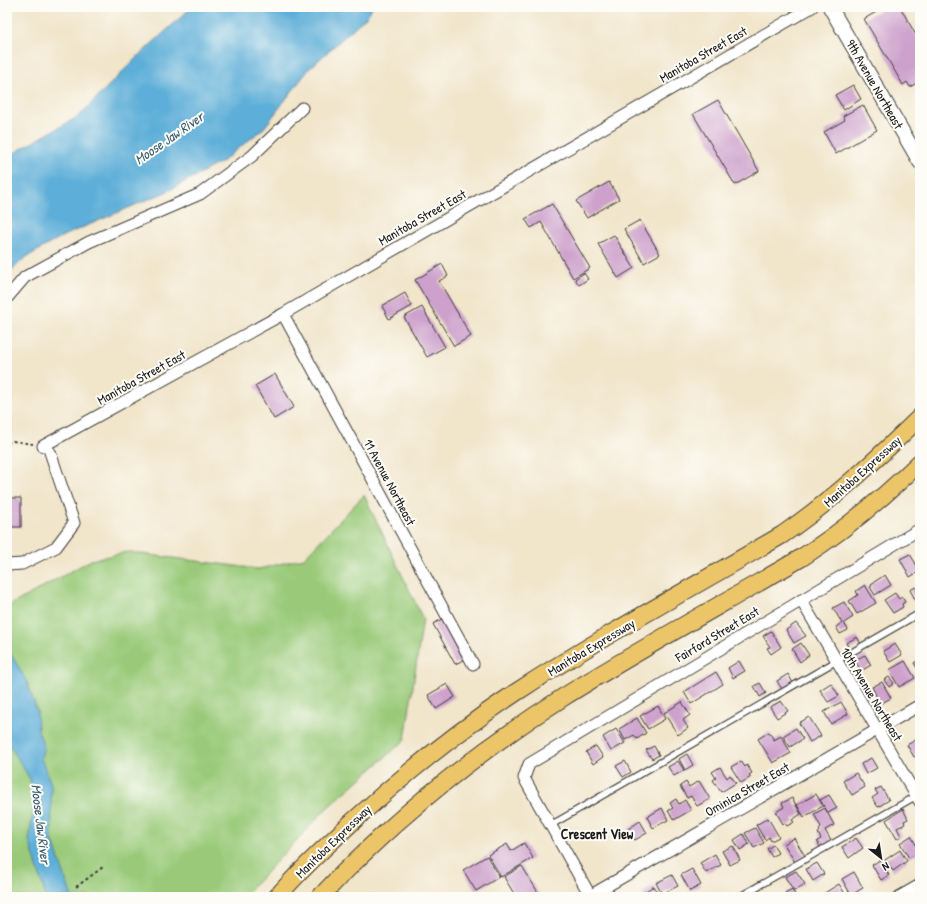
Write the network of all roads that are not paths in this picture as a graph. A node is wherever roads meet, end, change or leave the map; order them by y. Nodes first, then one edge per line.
1 (812, 7) edge
2 (830, 7) edge
3 (302, 108) dead end
4 (920, 162) edge
5 (7, 298) edge
6 (283, 314) junction
7 (920, 417) edge
8 (920, 462) edge
9 (920, 529) edge
10 (7, 565) edge
11 (801, 600) junction
12 (920, 613) edge
13 (837, 662) junction
14 (473, 664) dead end
15 (920, 705) edge
16 (877, 730) junction
17 (919, 797) edge
18 (551, 825) junction
19 (920, 885) edge
20 (277, 897) edge
21 (320, 897) edge
22 (590, 897) edge
23 (739, 897) edge
24 (899, 897) edge

1 - 6 street, Manitoba Street East
2 - 4 street, 9th Avenue Northeast
3 - 5 street
6 - 10 street, Manitoba Street East
6 - 14 street, 11 Avenue Northeast
7 - 20 main road, Manitoba Expressway
8 - 21 main road
9 - 11 street, Fairford Street East
11 - 13 street, 10th Avenue Northeast
11 - 18 street, Fairford Street East
12 - 13 lane
13 - 16 street, 10th Avenue Northeast
13 - 18 lane
15 - 16 street, Ominica Street East
16 - 17 street, 10th Avenue Northeast
16 - 22 street, Ominica Street East
17 - 23 lane
18 - 22 street
19 - 24 street

